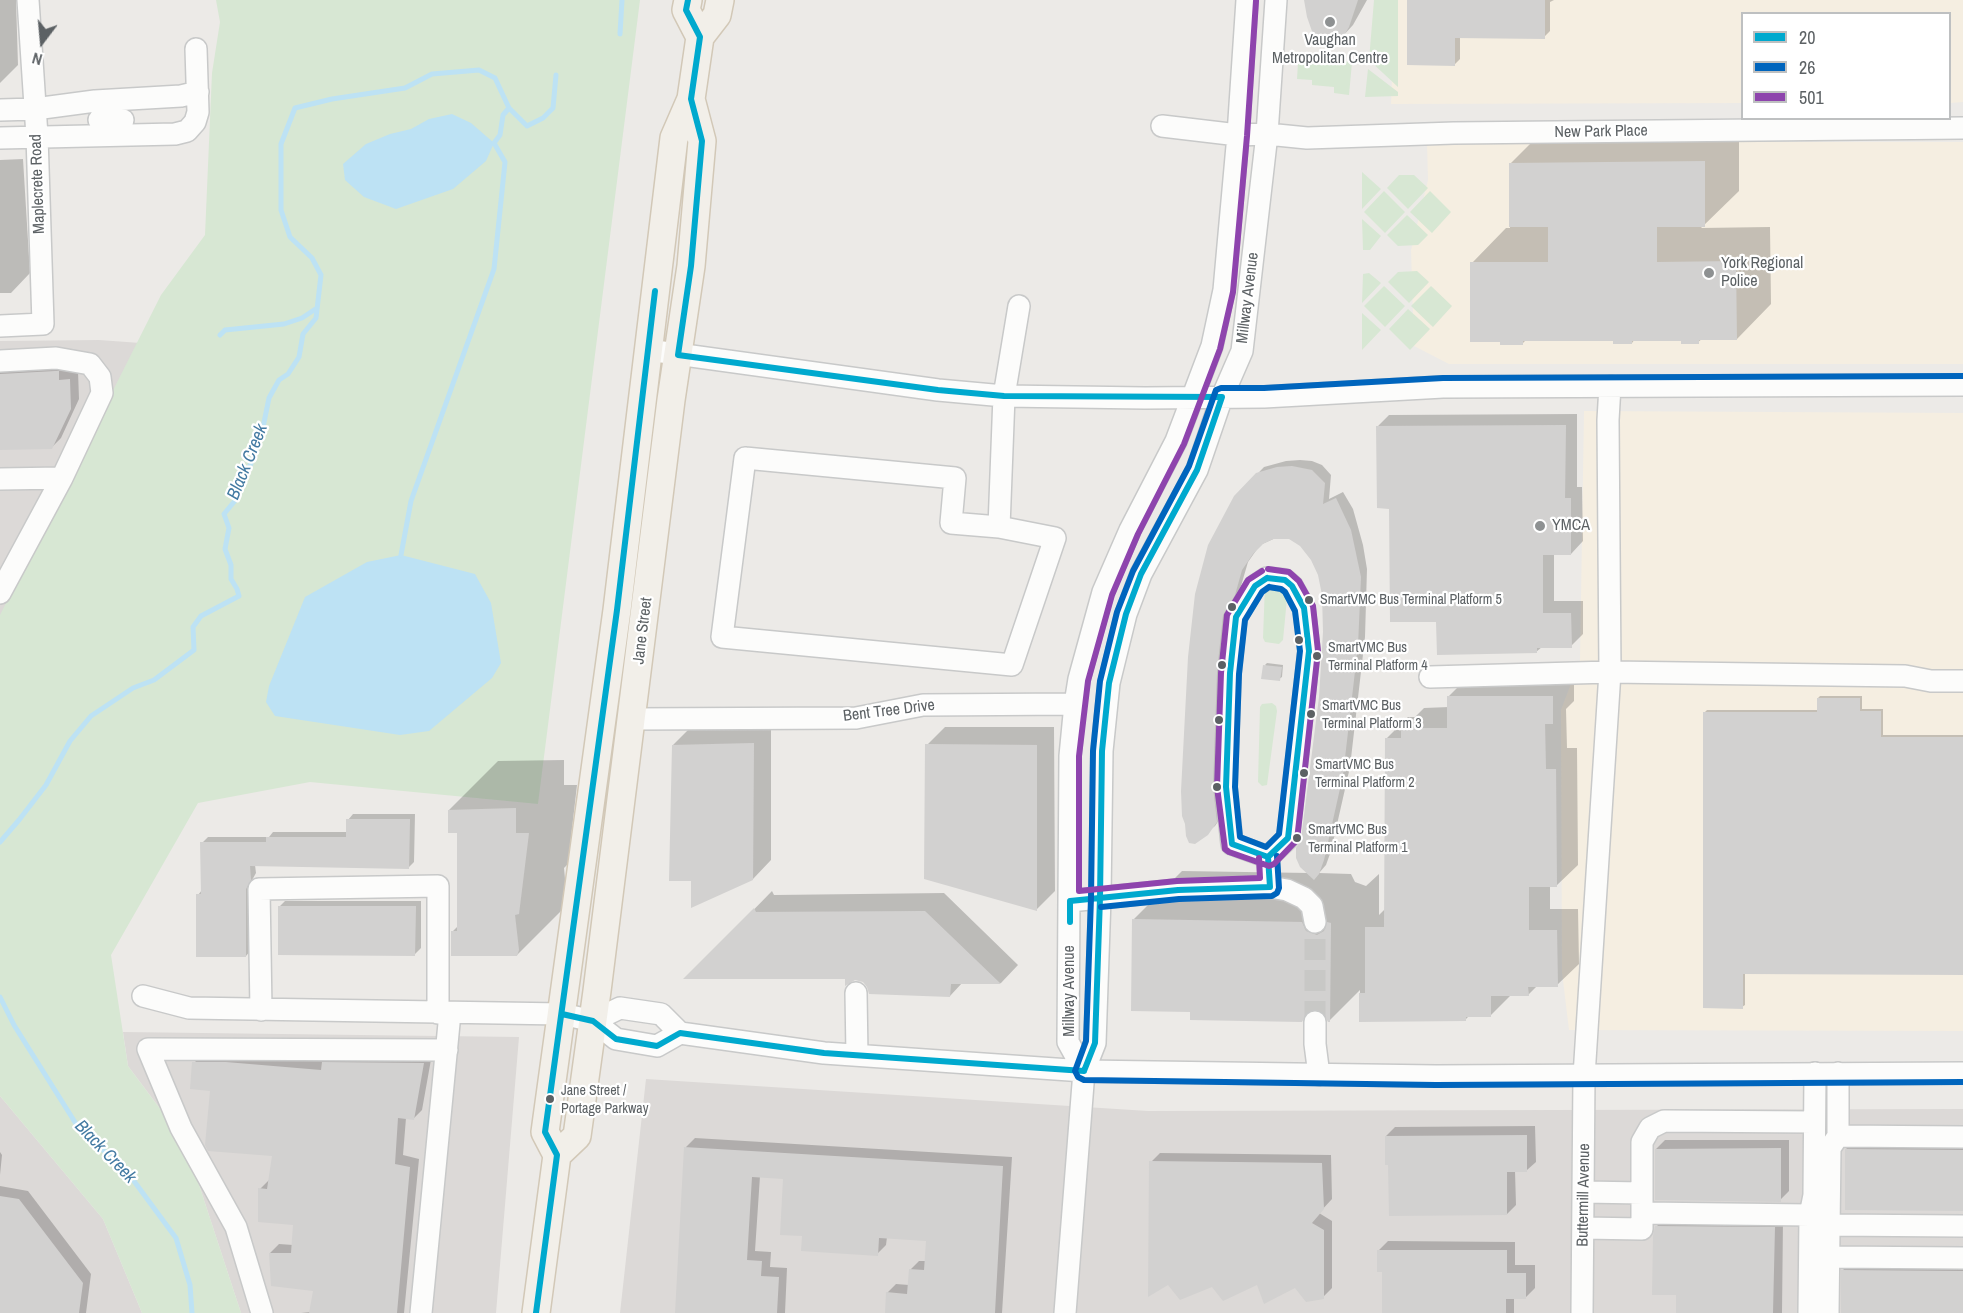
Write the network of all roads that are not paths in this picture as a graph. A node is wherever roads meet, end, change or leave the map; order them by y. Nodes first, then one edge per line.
1 (28, 0) edge
2 (688, 0) edge
3 (720, 0) edge
4 (1247, 0) edge
5 (1276, 0) edge
6 (700, 37) junction
7 (196, 49) dead end
8 (198, 92) junction
9 (691, 99) junction
10 (35, 109) junction
11 (0, 110) edge
12 (97, 119) junction
13 (123, 120) dead end
14 (1162, 126) dead end
15 (1963, 128) edge
16 (1267, 134) junction
17 (1238, 135) junction
18 (37, 136) junction
19 (0, 138) edge
20 (1019, 306) dead end
21 (0, 326) edge
22 (648, 350) junction
23 (678, 355) junction
24 (0, 361) edge
25 (1610, 386) junction
26 (1963, 386) edge
27 (1004, 396) junction
28 (1193, 396) junction
29 (1222, 396) junction
30 (62, 478) junction
31 (0, 479) edge
32 (999, 527) junction
33 (0, 593) edge
34 (1610, 672) junction
35 (1430, 677) dead end
36 (1963, 681) edge
37 (1075, 704) junction
38 (632, 719) junction
39 (1268, 857) junction
40 (1270, 887) junction
41 (1100, 898) junction
42 (1070, 902) junction
43 (1315, 922) tunnel mouth
44 (856, 993) dead end
45 (143, 996) dead end
46 (261, 1010) junction
47 (444, 1013) junction
48 (562, 1014) junction
49 (593, 1021) junction
50 (1315, 1022) tunnel mouth
51 (680, 1033) junction
52 (447, 1050) junction
53 (857, 1055) junction
54 (1084, 1071) junction
55 (1963, 1072) edge
56 (1815, 1073) junction
57 (1838, 1073) junction
58 (1319, 1075) junction
59 (1584, 1076) junction
60 (1814, 1122) junction
61 (1838, 1136) junction
62 (1963, 1137) edge
63 (557, 1155) junction
64 (1584, 1192) junction
65 (1642, 1203) junction
66 (1810, 1215) junction
67 (1829, 1225) junction
68 (1963, 1226) edge
69 (1583, 1228) junction
70 (1829, 1257) junction
71 (1963, 1258) edge
72 (262, 1313) edge
73 (421, 1313) edge
74 (536, 1313) edge
75 (1065, 1313) edge
76 (1582, 1313) edge
77 (1809, 1313) edge
78 (1828, 1313) edge

1 - 10 street, Maplecrete Road
2 - 6 main road
3 - 6 main road, Jane Street
4 - 17 street, Millway Avenue
5 - 16 street, Millway Avenue
6 - 9 main road, Jane Street
7 - 8 street
8 - 12 street
8 - 12 street
9 - 22 main road, Jane Street
9 - 23 main road, Jane Street
10 - 11 street
10 - 12 street
10 - 18 street, Maplecrete Road
12 - 13 street
12 - 18 street
14 - 17 street, New Park Place
15 - 16 street, New Park Place
16 - 17 street, New Park Place
16 - 29 street, Millway Avenue
17 - 28 street, Millway Avenue
18 - 19 street
18 - 21 street, Maplecrete Road
20 - 27 street
22 - 23 street
22 - 48 main road, Jane Street
23 - 27 street
23 - 38 main road, Jane Street
24 - 30 street
25 - 26 street
25 - 29 street
25 - 34 street, Buttermill Avenue
27 - 28 street
27 - 32 street
28 - 29 street
28 - 37 street, Millway Avenue
29 - 41 street, Millway Avenue
30 - 31 street
30 - 33 street
32 - 32 street
34 - 35 street
34 - 36 street
34 - 59 street, Buttermill Avenue
37 - 38 street, Bent Tree Drive
37 - 42 street, Millway Avenue
38 - 49 main road, Jane Street
39 - 39 street
39 - 40 street
40 - 41 street
40 - 43 street
41 - 42 street
41 - 54 street, Millway Avenue
42 - 54 street, Millway Avenue
44 - 53 street
45 - 46 street
46 - 47 street
46 - 47 street
47 - 48 street
47 - 52 street
48 - 49 street
48 - 63 main road, Jane Street
49 - 51 street
49 - 51 street
49 - 63 main road, Jane Street
50 - 58 street
51 - 53 street
52 - 72 street
52 - 73 street
53 - 54 street
54 - 58 street
54 - 75 street, Millway Avenue
55 - 57 street
56 - 57 street
56 - 59 street
56 - 60 street
57 - 61 street
58 - 59 street
59 - 64 street, Buttermill Avenue
60 - 65 street
60 - 66 street
61 - 62 street
61 - 67 street
63 - 74 main road
64 - 65 street
64 - 69 street, Buttermill Avenue
65 - 66 street
65 - 69 street
66 - 77 street
67 - 68 street
67 - 70 street
69 - 76 street, Buttermill Avenue
70 - 71 street
70 - 78 street

